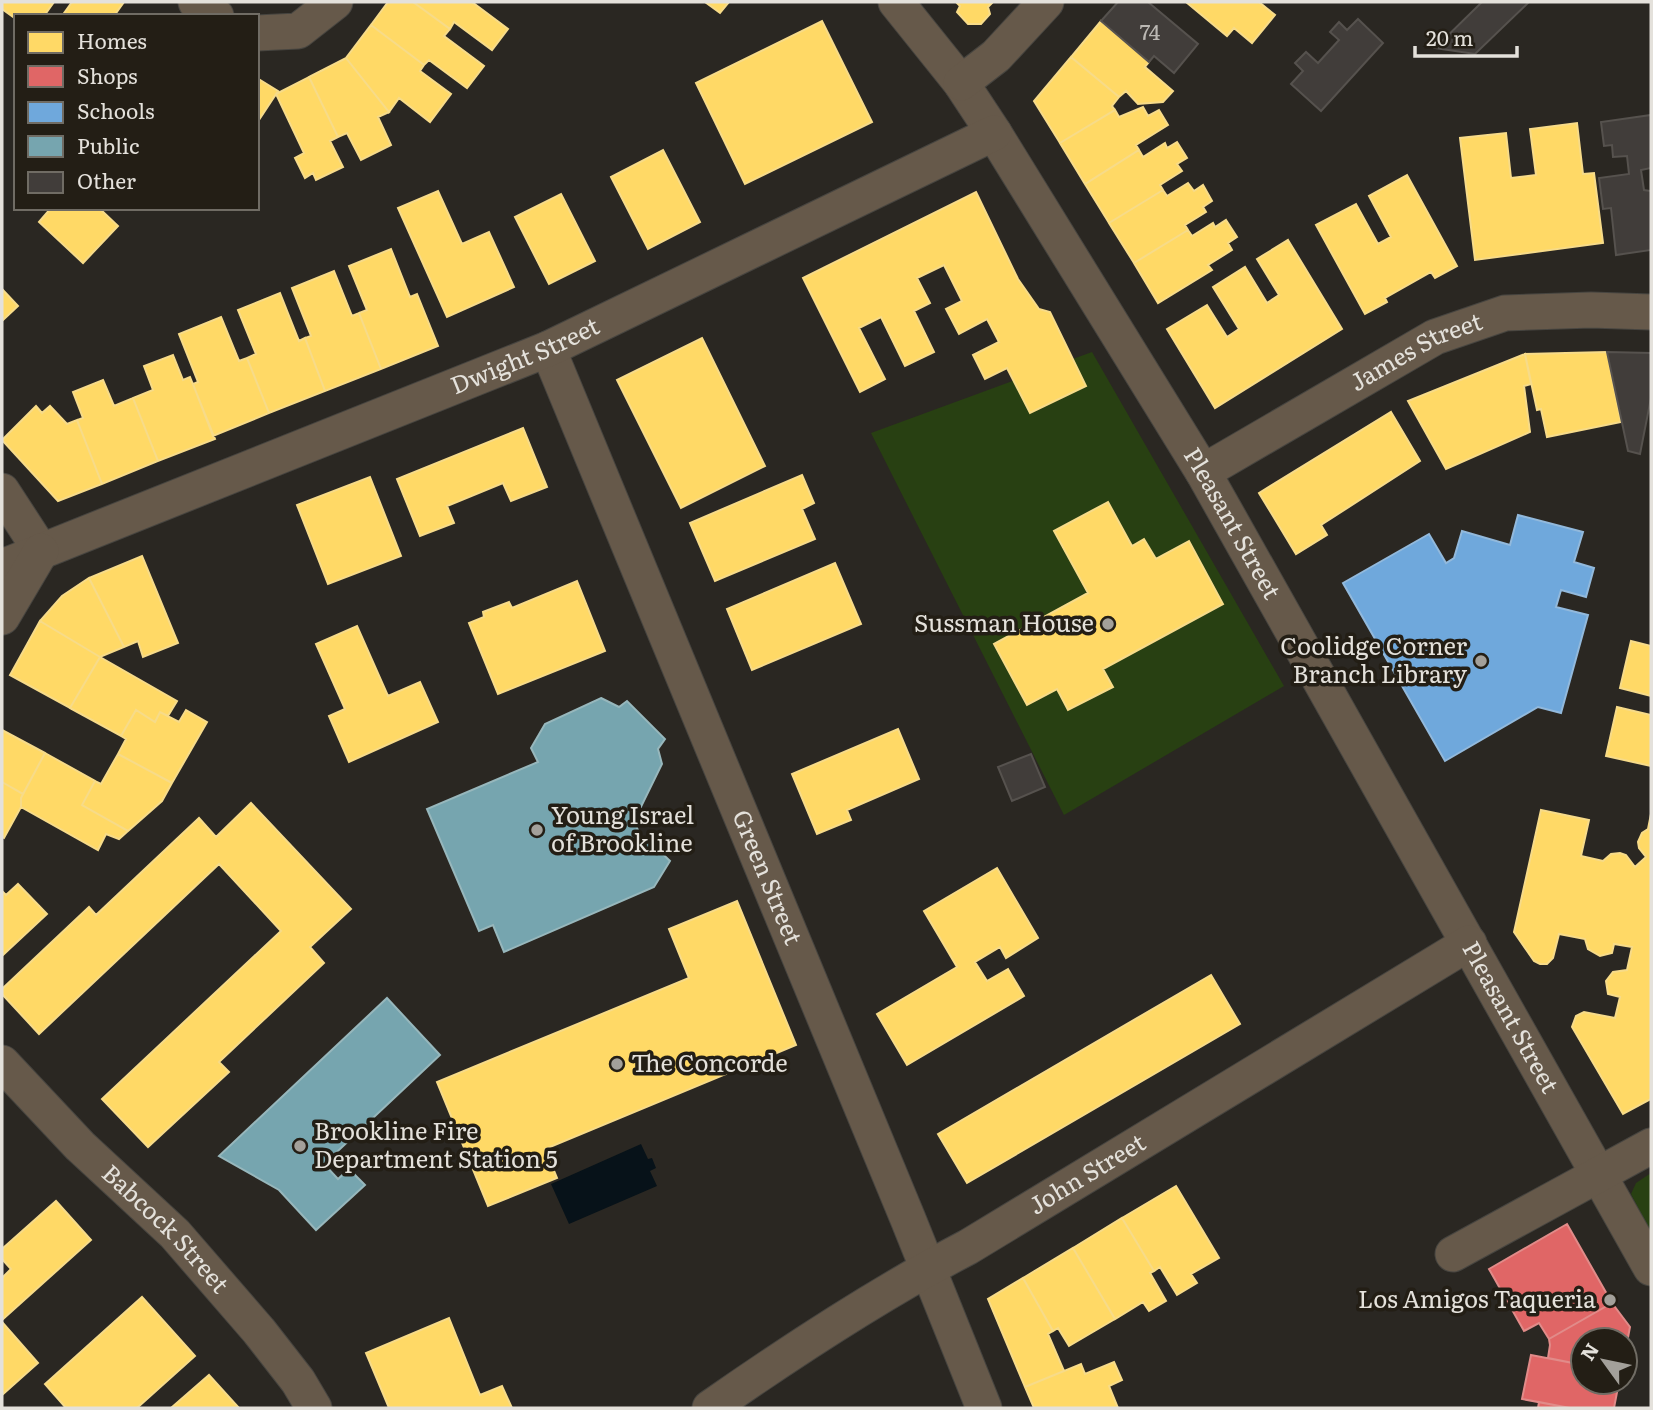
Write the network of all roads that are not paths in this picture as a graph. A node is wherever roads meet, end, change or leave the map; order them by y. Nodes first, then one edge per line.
1 (196, 2) edge
2 (335, 2) edge
3 (896, 2) edge
4 (1046, 2) edge
5 (213, 14) edge
6 (259, 33) edge
7 (961, 83) junction
8 (994, 133) junction
9 (1651, 312) edge
10 (548, 349) junction
11 (1203, 472) junction
12 (2, 491) edge
13 (41, 551) junction
14 (2, 567) edge
15 (2, 617) edge
16 (1469, 943) junction
17 (2, 1063) edge
18 (1651, 1146) edge
19 (1600, 1174) junction
20 (1453, 1254) dead end
21 (927, 1268) junction
22 (1651, 1268) edge
23 (314, 1408) edge
24 (710, 1408) edge
25 (984, 1408) edge

1 - 5 street
2 - 6 street
3 - 7 street, Pleasant Street
4 - 7 street
7 - 8 street, Pleasant Street
8 - 10 street, Dwight Street
8 - 11 street, Pleasant Street
9 - 11 street, James Street
10 - 13 street, Dwight Street
10 - 21 street, Green Street
11 - 16 street, Pleasant Street
12 - 13 street
13 - 14 street, Dwight Street
13 - 15 street
16 - 19 street, Pleasant Street
16 - 21 street, John Street
17 - 23 street, Babcock Street
18 - 19 street
19 - 20 street
19 - 22 street, Pleasant Street
21 - 24 street, John Street
21 - 25 street, Green Street

